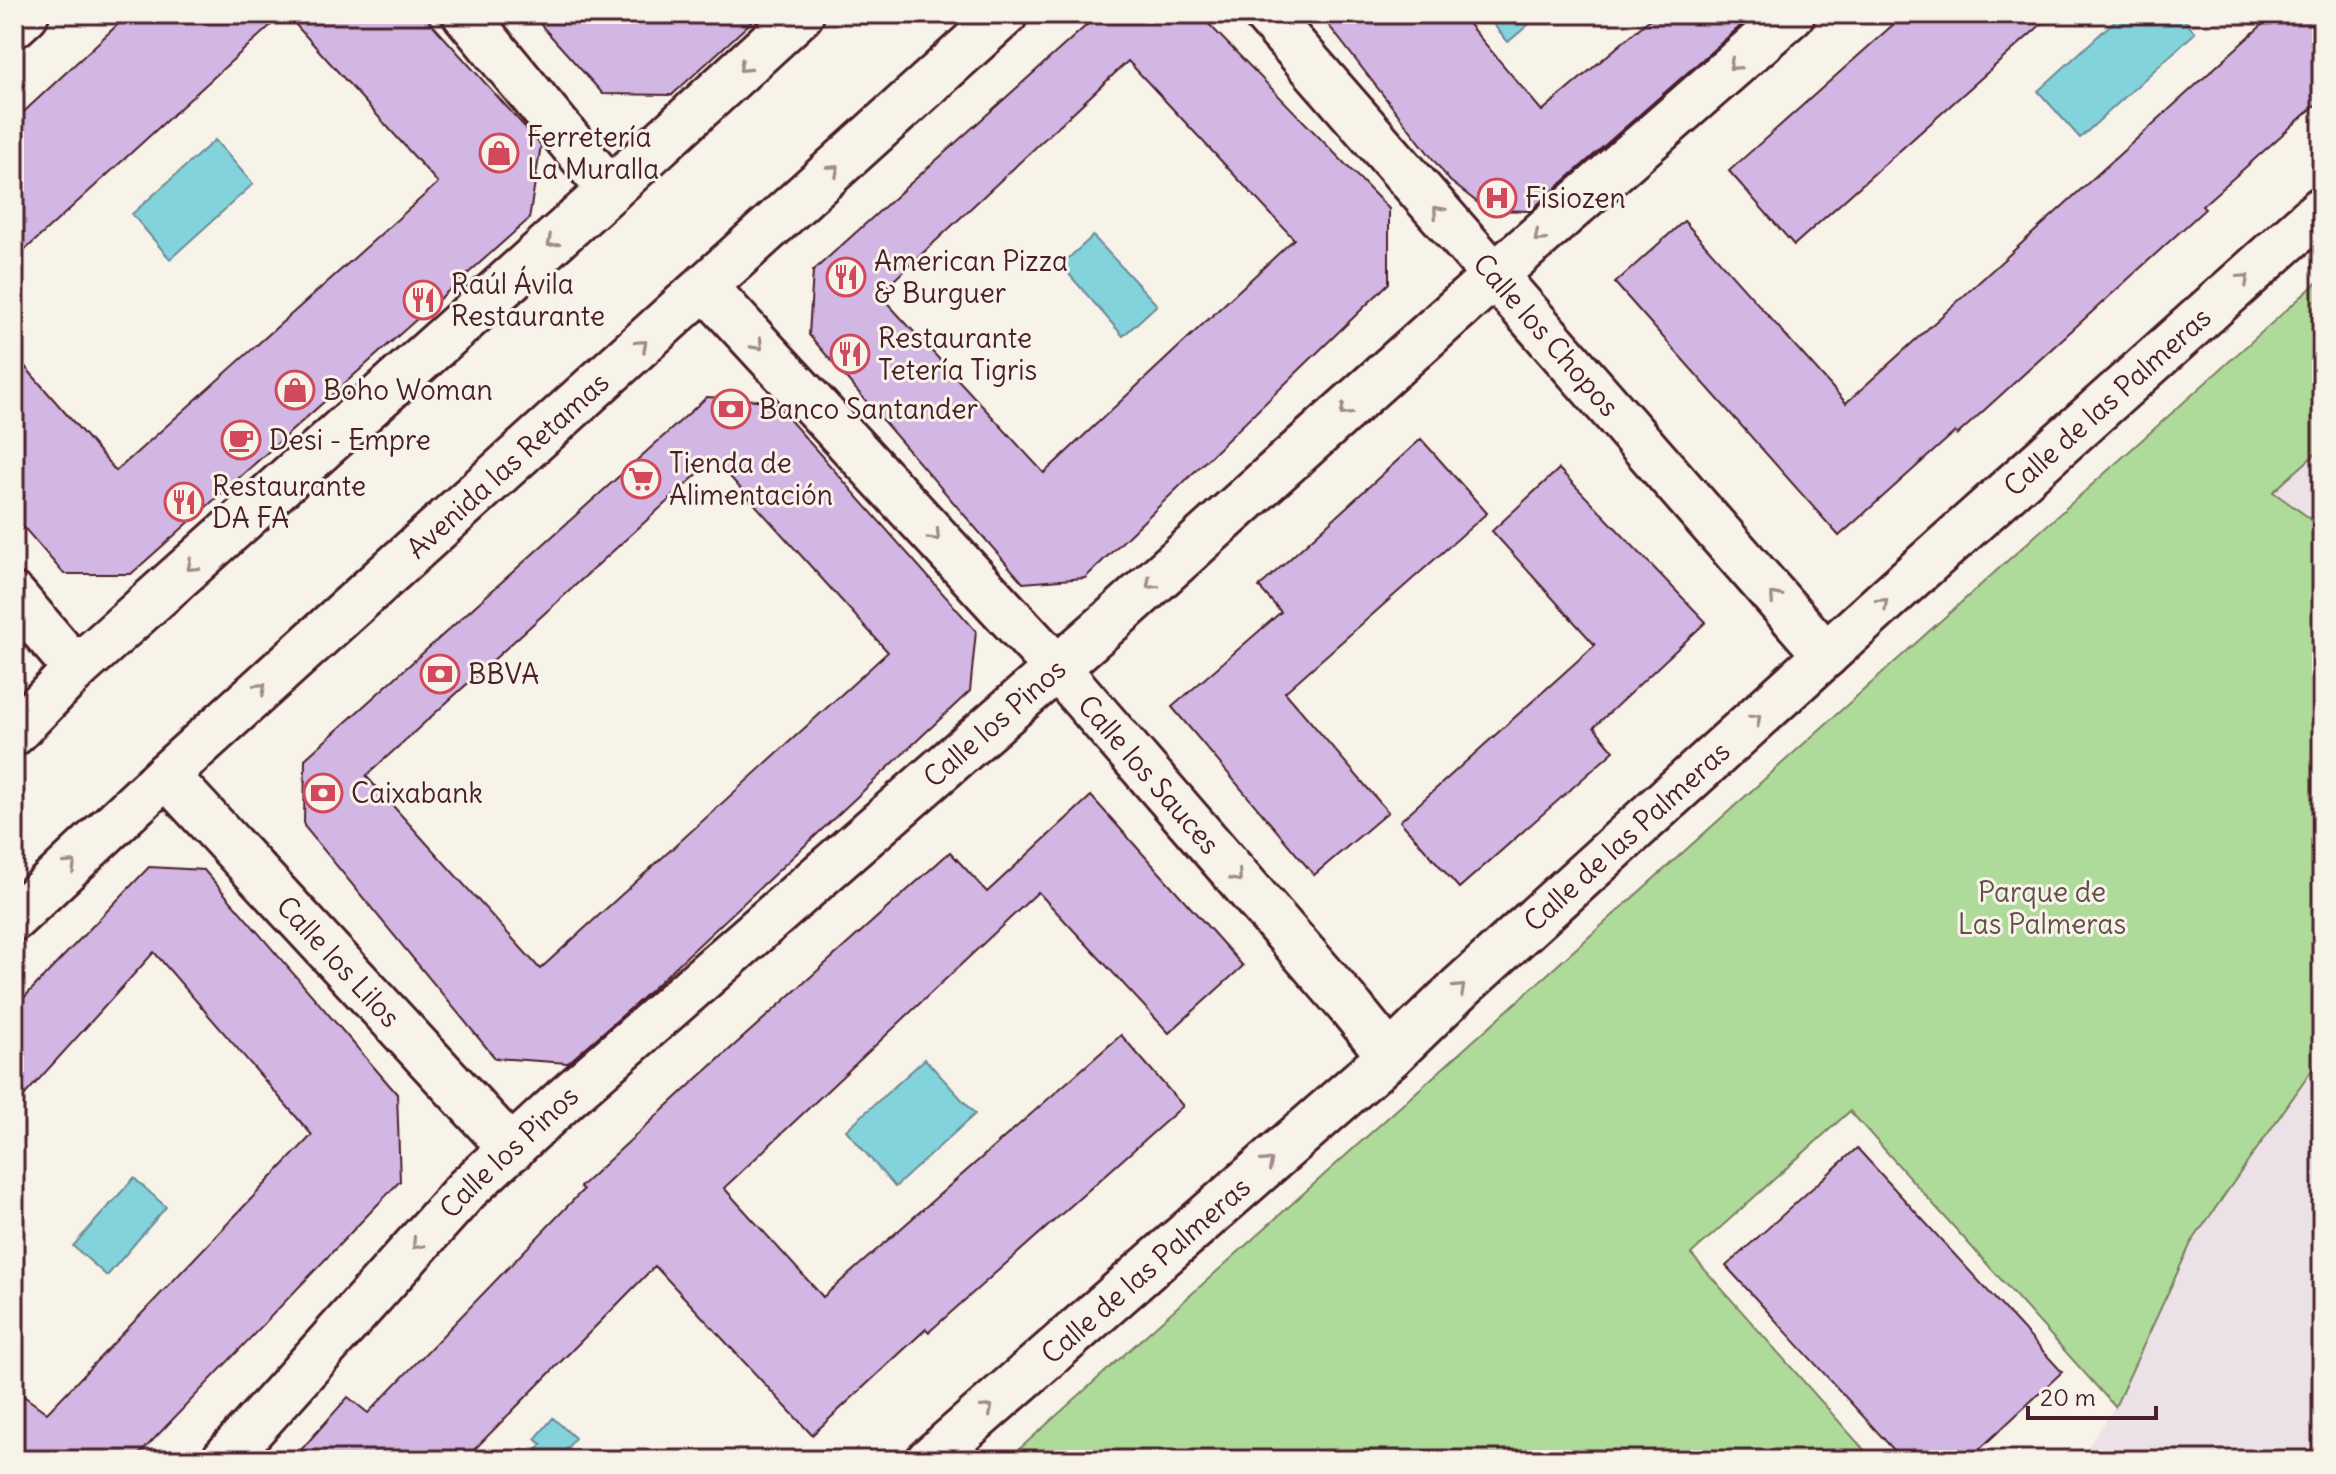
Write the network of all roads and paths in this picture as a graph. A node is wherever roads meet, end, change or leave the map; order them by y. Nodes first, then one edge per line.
1 (26, 14) edge
2 (465, 14) edge
3 (801, 14) edge
4 (1005, 14) edge
5 (1266, 14) edge
6 (1792, 14) edge
7 (14, 25) edge
8 (610, 190) junction
9 (2322, 209) edge
10 (1494, 276) junction
11 (706, 288) junction
12 (14, 596) edge
13 (1826, 655) junction
14 (1056, 667) junction
15 (76, 669) junction
16 (14, 733) edge
17 (166, 775) junction
18 (14, 918) edge
19 (1390, 1056) junction
20 (512, 1149) junction
21 (224, 1460) edge
22 (929, 1460) edge

1 - 7 street
2 - 8 street
3 -> 8 street
11 -> 4 street, Avenida las Retamas
10 -> 5 street, Calle los Chopos
6 -> 10 street, Calle los Pinos
8 -> 15 street
13 -> 9 street, Calle de las Palmeras
13 -> 10 street, Calle los Chopos
10 -> 14 street, Calle los Pinos
11 -> 14 street, Calle los Sauces
17 -> 11 street, Avenida las Retamas
12 - 15 street
19 -> 13 street, Calle de las Palmeras
14 -> 19 street, Calle los Sauces
14 - 20 street, Calle los Pinos
15 - 16 street
18 -> 17 street, Avenida las Retamas
17 - 20 street, Calle los Lilos
22 -> 19 street, Calle de las Palmeras
20 -> 21 street, Calle los Pinos

